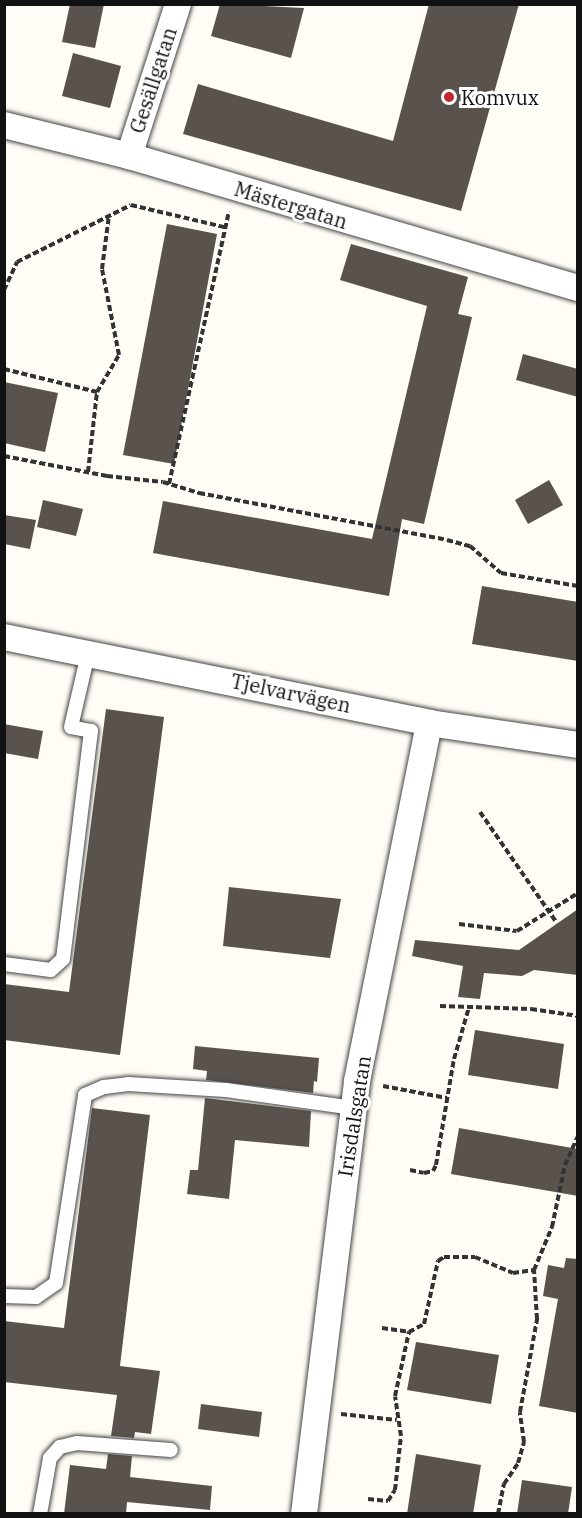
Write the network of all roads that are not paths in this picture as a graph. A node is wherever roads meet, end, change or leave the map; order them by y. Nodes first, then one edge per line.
1 (178, 4) edge
2 (4, 125) edge
3 (129, 156) junction
4 (578, 288) edge
5 (4, 637) edge
6 (88, 654) junction
7 (429, 723) junction
8 (578, 745) edge
9 (4, 964) edge
10 (354, 1108) junction
11 (4, 1296) edge
12 (171, 1450) dead end
13 (40, 1514) edge
14 (304, 1514) edge

1 - 3 street, Gesällgatan
2 - 3 street, Mästergatan
3 - 4 street, Mästergatan
5 - 6 street, Tjelvarvägen
6 - 7 street, Tjelvarvägen
6 - 9 lane
7 - 8 street, Tjelvarvägen
7 - 10 street, Irisdalsgatan
10 - 11 lane
10 - 14 street, Irisdalsgatan
12 - 13 lane

